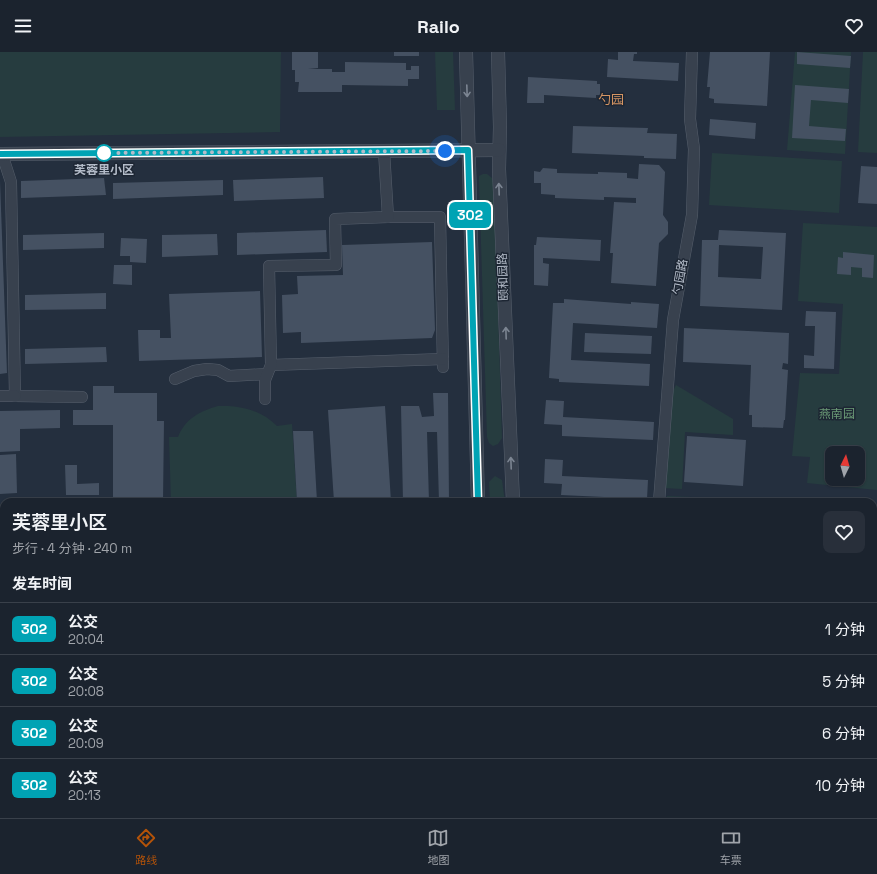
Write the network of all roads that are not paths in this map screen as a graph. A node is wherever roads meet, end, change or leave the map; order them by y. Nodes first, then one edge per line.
1 (466, 52) edge
2 (498, 52) edge
3 (692, 52) edge
4 (468, 150) junction
5 (499, 150) junction
6 (384, 151) junction
7 (1, 154) edge
8 (388, 217) junction
9 (269, 370) junction
10 (175, 379) dead end
11 (0, 396) edge
12 (15, 396) junction
13 (82, 397) dead end
14 (265, 399) dead end
15 (478, 498) edge
16 (513, 498) edge
17 (659, 498) edge

1 -> 4 street
2 - 5 street, 颐和园路
3 - 17 street, 勺园路
4 - 5 street
4 - 6 street
4 - 15 street
16 -> 5 street, 颐和园路
6 - 7 street
6 - 8 street
7 - 12 street
8 - 9 street
8 - 9 street
9 - 10 street
9 - 14 street
11 - 12 street
12 - 13 street

